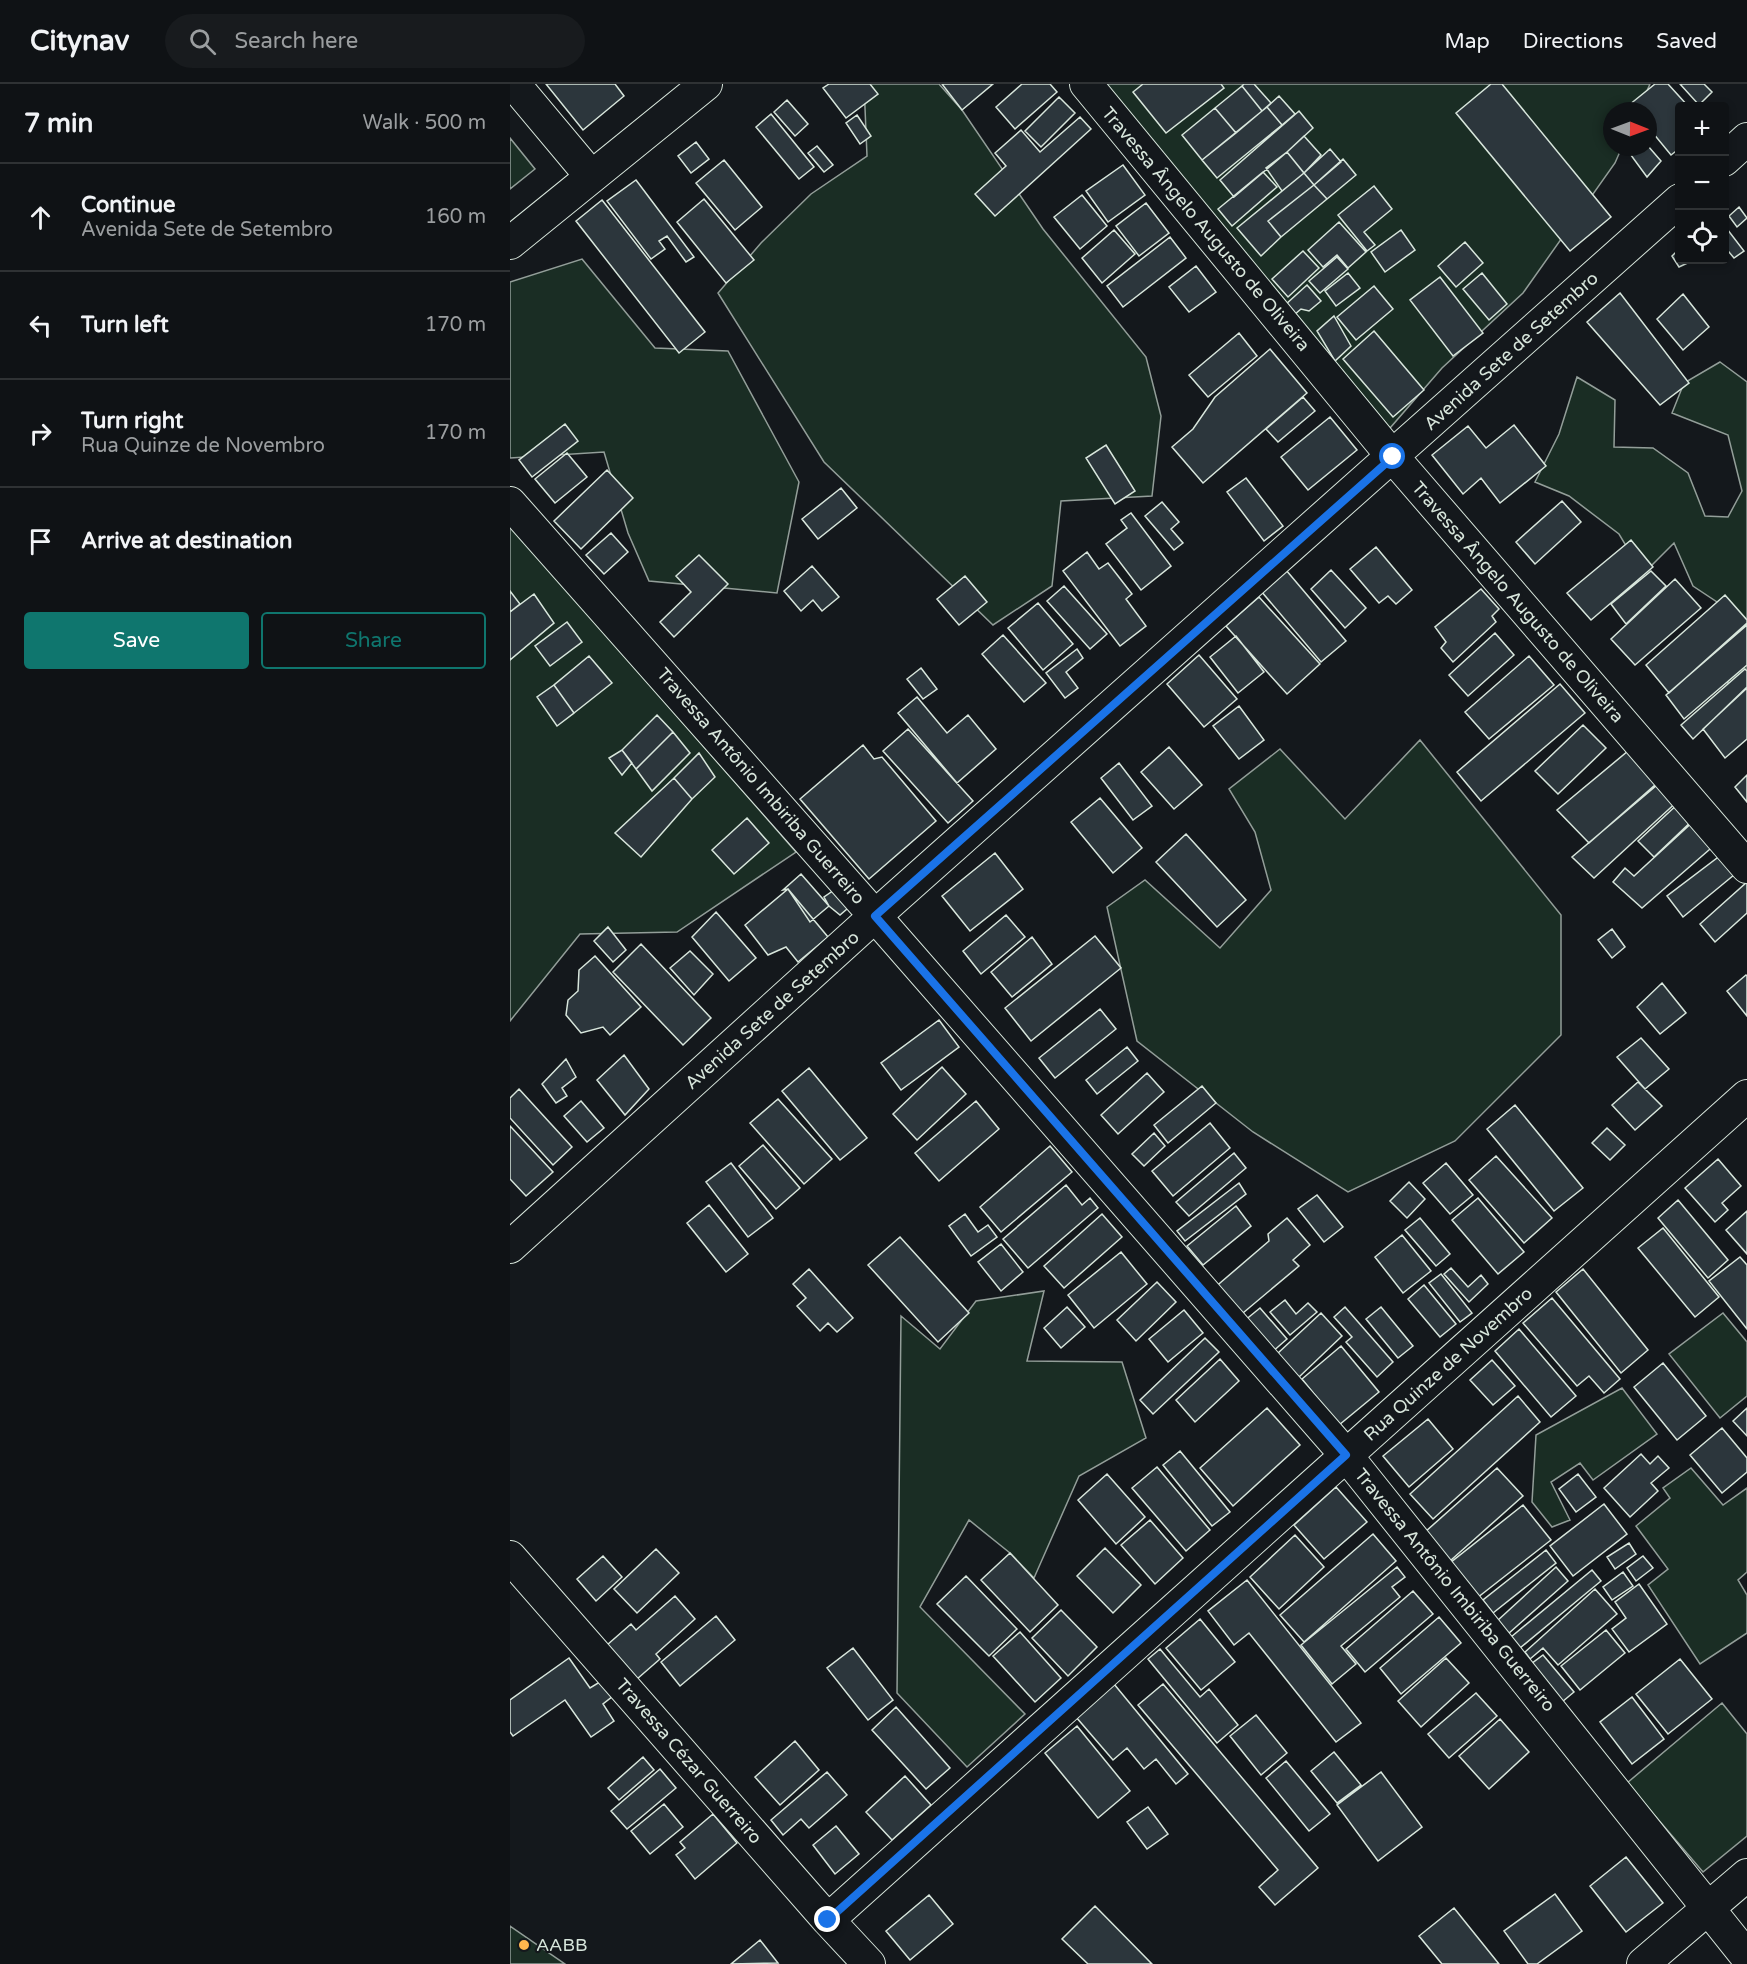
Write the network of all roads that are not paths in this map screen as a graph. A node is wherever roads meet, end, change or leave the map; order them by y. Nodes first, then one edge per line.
1 (514, 84) edge
2 (706, 84) edge
3 (1086, 84) edge
4 (1747, 139) edge
5 (1729, 156) edge
6 (591, 176) junction
7 (1675, 204) edge
8 (510, 243) edge
9 (1393, 457) junction
10 (510, 503) edge
11 (1747, 867) edge
12 (875, 916) junction
13 (1747, 1096) edge
14 (510, 1247) edge
15 (1346, 1455) junction
16 (510, 1557) edge
17 (1747, 1875) edge
18 (1708, 1908) junction
19 (828, 1920) junction
20 (1747, 1957) edge
21 (869, 1964) edge
22 (1643, 1964) edge

1 - 6 street
2 - 6 street
3 - 9 street, Travessa Ângelo Augusto de Oliveira
4 - 5 street
6 - 8 street
7 - 9 street, Avenida Sete de Setembro
9 - 11 street, Travessa Ângelo Augusto de Oliveira
9 - 12 street, Avenida Sete de Setembro
10 - 12 street, Travessa Antônio Imbiriba Guerreiro
12 - 14 street, Avenida Sete de Setembro
12 - 15 street, Travessa Antônio Imbiriba Guerreiro
13 - 15 street, Rua Quinze de Novembro
15 - 18 street, Travessa Antônio Imbiriba Guerreiro
15 - 19 street, Rua Quinze de Novembro
16 - 19 street, Travessa Cézar Guerreiro
17 - 18 street
18 - 20 street, Travessa Antônio Imbiriba Guerreiro
18 - 22 street
19 - 21 street, Travessa Cézar Guerreiro

